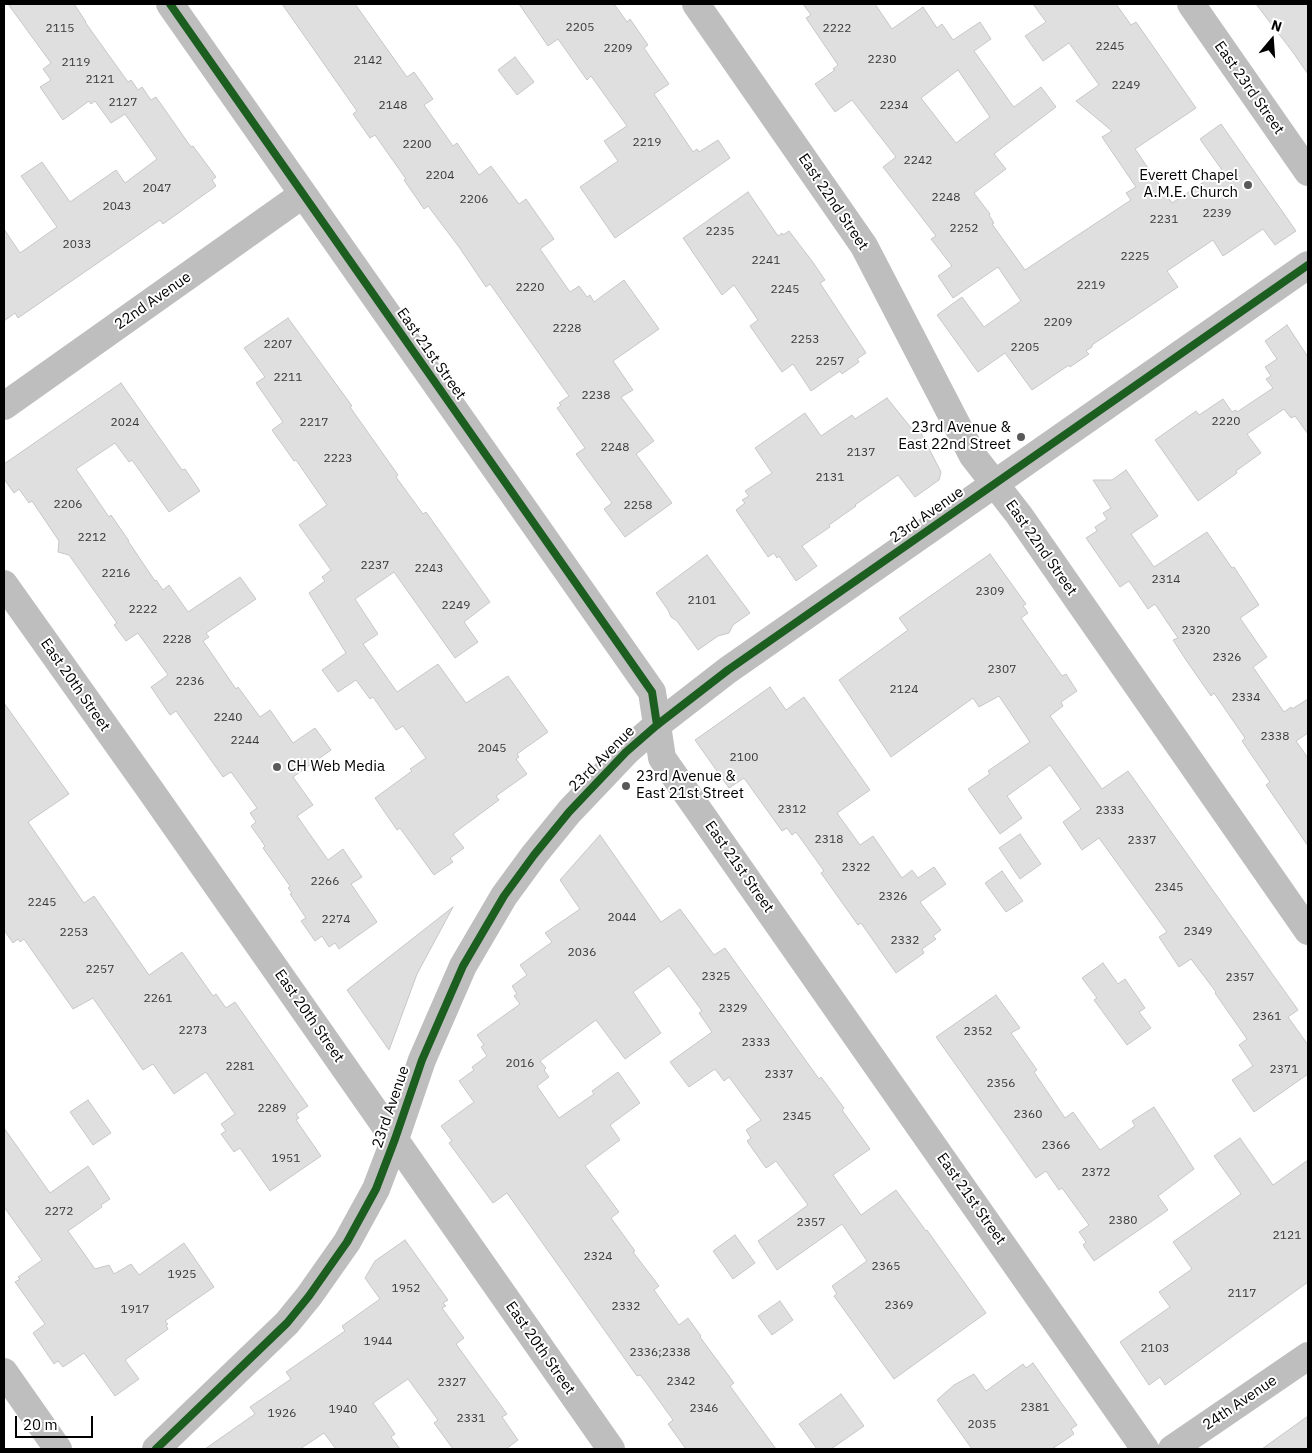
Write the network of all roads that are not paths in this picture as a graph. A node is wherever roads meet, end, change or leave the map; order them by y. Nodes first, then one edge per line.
1 (170, 4) edge
2 (696, 4) edge
3 (1190, 4) edge
4 (1308, 172) edge
5 (302, 195) junction
6 (1308, 265) edge
7 (4, 406) edge
8 (995, 484) junction
9 (4, 584) edge
10 (657, 725) junction
11 (1308, 930) edge
12 (395, 1139) junction
13 (1308, 1356) edge
14 (4, 1372) edge
15 (58, 1449) edge
16 (156, 1449) edge
17 (611, 1449) edge
18 (1146, 1449) edge
19 (1172, 1449) edge

1 - 5 street, East 21st Street
2 - 8 street, East 22nd Street
3 - 4 street, East 23rd Street
5 - 7 street, 22nd Avenue
5 - 10 street, East 21st Street
6 - 8 street, 23rd Avenue
8 - 10 street, 23rd Avenue
8 - 11 street, East 22nd Street
9 - 12 street, East 20th Street
10 - 12 street, 23rd Avenue
10 - 18 street, East 21st Street
12 - 16 street, 23rd Avenue
12 - 17 street, East 20th Street
13 - 19 street, 24th Avenue
14 - 15 street

